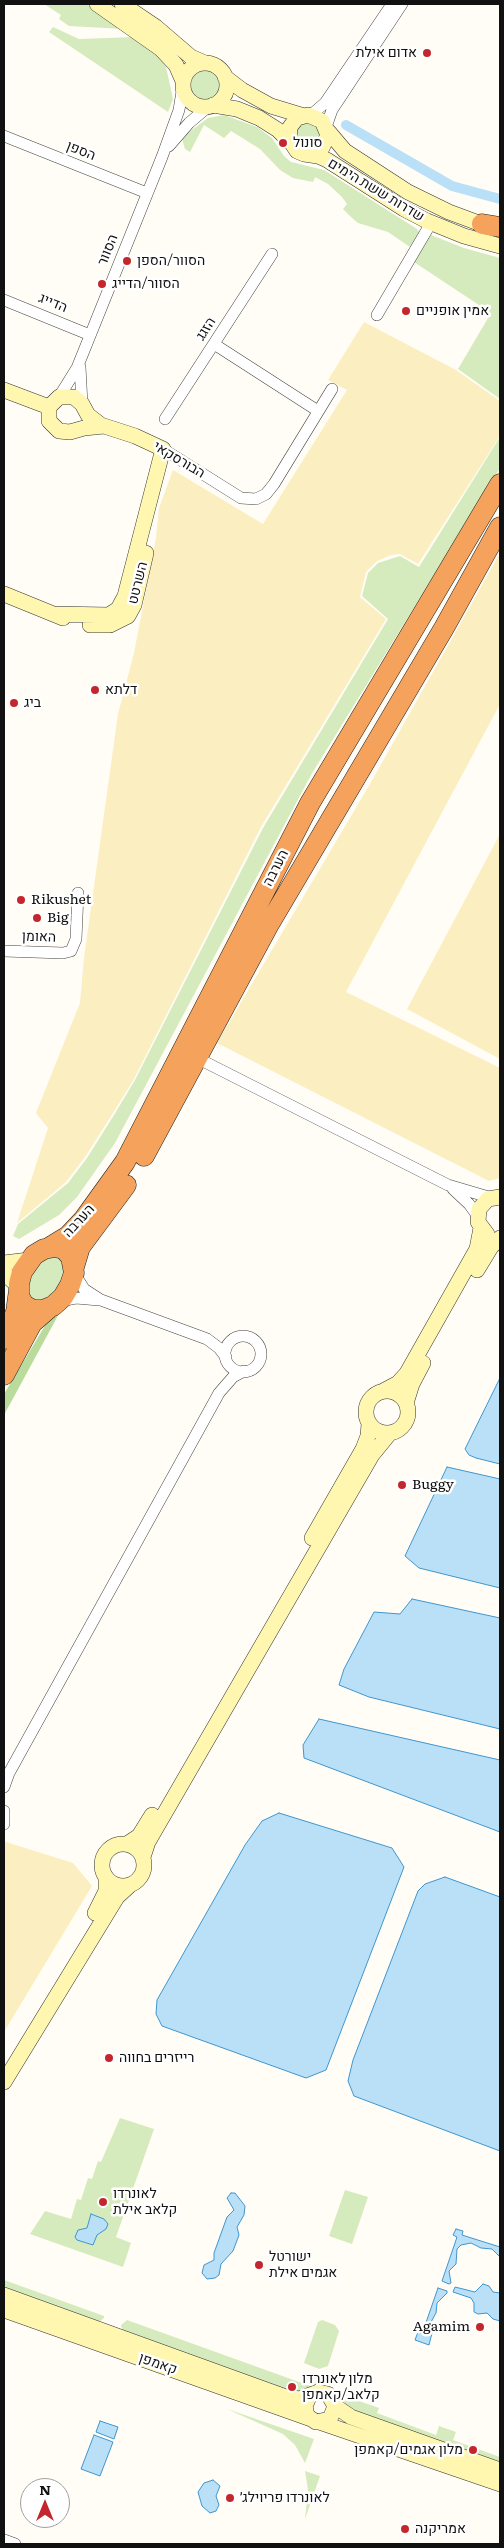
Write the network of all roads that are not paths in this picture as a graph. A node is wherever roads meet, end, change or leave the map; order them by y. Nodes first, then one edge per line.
1 (97, 4) edge
2 (122, 4) edge
3 (392, 4) edge
4 (402, 4) edge
5 (205, 63) junction
6 (225, 77) junction
7 (183, 83) junction
8 (211, 106) junction
9 (308, 115) junction
10 (327, 129) junction
11 (4, 136) edge
12 (290, 142) junction
13 (163, 153) junction
14 (308, 154) junction
15 (147, 193) junction
16 (431, 223) junction
17 (494, 227) edge
18 (500, 246) edge
19 (272, 254) dead end
20 (4, 300) edge
21 (377, 315) dead end
22 (90, 335) junction
23 (214, 344) junction
24 (81, 357) junction
25 (332, 389) dead end
26 (4, 390) edge
27 (54, 402) junction
28 (83, 407) junction
29 (318, 412) junction
30 (165, 419) dead end
31 (104, 426) junction
32 (77, 429) junction
33 (163, 449) junction
34 (500, 484) edge
35 (500, 526) edge
36 (4, 594) edge
37 (78, 894) dead end
38 (4, 951) edge
39 (197, 1058) junction
40 (448, 1185) junction
41 (497, 1197) edge
42 (479, 1222) junction
43 (500, 1237) edge
44 (50, 1247) junction
45 (29, 1260) junction
46 (4, 1263) edge
47 (74, 1270) junction
48 (4, 1273) edge
49 (19, 1289) junction
50 (101, 1300) junction
51 (53, 1305) junction
52 (4, 1339) edge
53 (207, 1340) junction
54 (231, 1341) junction
55 (226, 1359) junction
56 (244, 1371) junction
57 (4, 1375) edge
58 (383, 1390) junction
59 (219, 1393) junction
60 (406, 1403) junction
61 (369, 1424) junction
62 (390, 1432) junction
63 (6, 1777) edge
64 (4, 1787) edge
65 (4, 1811) edge
66 (4, 1824) edge
67 (127, 1844) junction
68 (143, 1857) junction
69 (106, 1877) junction
70 (129, 1886) junction
71 (4, 2062) edge
72 (4, 2082) edge
73 (4, 2296) edge
74 (4, 2310) edge
75 (309, 2397) junction
76 (335, 2406) junction
77 (315, 2421) junction
78 (500, 2470) edge
79 (500, 2484) edge
80 (4, 2540) edge
81 (15, 2544) edge

1 - 7 street
2 - 5 street
3 - 9 street
4 - 10 street
5 - 6 street
5 - 7 street
6 - 8 street
6 - 9 street
7 - 8 street
7 - 13 street, הסוור
8 - 12 street
8 - 13 street, הסוור
9 - 10 street
9 - 12 street
10 - 14 street
10 - 17 street, שדרות ששת הימים
11 - 15 street, הספן
12 - 14 street
13 - 15 street, הסוור
14 - 16 street, שדרות ששת הימים
15 - 22 street, הסוור
16 - 18 street, שדרות ששת הימים
16 - 21 street
19 - 23 street, הזגג
20 - 22 street, הדייג
22 - 24 street, הסוור
23 - 29 street
23 - 30 street, הזגג
24 - 27 street, הסוור
24 - 28 street, הסוור
25 - 29 street
26 - 27 street, הבורסקאי
27 - 28 street, הבורסקאי
27 - 32 street, הבורסקאי
28 - 31 street, הבורסקאי
28 - 32 street
29 - 33 street, הבורסקאי
31 - 32 street, הבורסקאי
31 - 33 street, הבורסקאי
33 - 36 street, השרטט
34 - 44 highway, הערבה
35 - 39 highway, הערבה
37 - 38 street, האומן
39 - 40 street
39 - 47 highway, הערבה
40 - 41 street
40 - 42 street
41 - 42 street
42 - 43 street
42 - 58 street
43 - 60 street
44 - 45 highway
44 - 47 highway
45 - 46 street
45 - 49 highway
47 - 50 street
47 - 51 highway
48 - 49 street
49 - 51 highway
49 - 52 highway
50 - 51 street
50 - 53 street
51 - 57 highway
53 - 54 street
53 - 55 street
54 - 55 street
54 - 56 street
55 - 56 street
55 - 59 street
56 - 59 street
58 - 60 street
58 - 61 street
59 - 63 street
60 - 62 street
61 - 62 street
61 - 67 street
62 - 68 street
63 - 64 street
65 - 66 street
67 - 68 street
67 - 69 street
68 - 70 street
69 - 70 street
69 - 71 street
70 - 72 street
73 - 75 street, קאמפן
74 - 77 street, קאמפן
75 - 76 street
75 - 77 street
76 - 77 street
76 - 78 street
77 - 79 street, קאמפן
80 - 81 street

